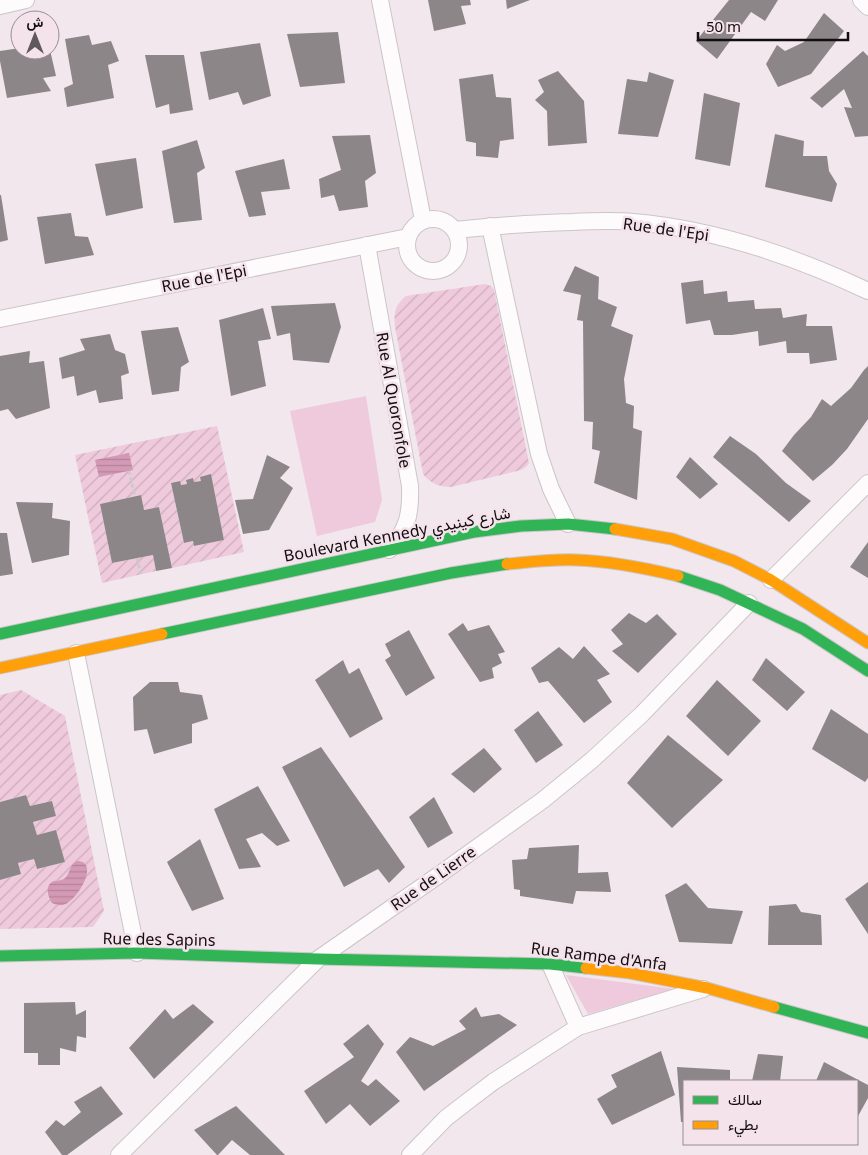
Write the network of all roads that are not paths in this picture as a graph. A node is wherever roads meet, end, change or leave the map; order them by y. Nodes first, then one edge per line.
1 (26, 0) edge
2 (380, 0) edge
3 (861, 0) edge
4 (0, 6) edge
5 (868, 7) edge
6 (423, 220) junction
7 (490, 226) junction
8 (455, 230) junction
9 (408, 237) junction
10 (367, 245) junction
11 (868, 291) edge
12 (0, 319) edge
13 (868, 483) edge
14 (568, 524) junction
15 (389, 550) junction
16 (771, 580) junction
17 (749, 603) junction
18 (0, 634) edge
19 (868, 643) edge
20 (76, 653) junction
21 (0, 668) edge
22 (868, 671) edge
23 (137, 953) junction
24 (0, 956) edge
25 (318, 959) junction
26 (550, 964) junction
27 (707, 988) junction
28 (578, 1028) junction
29 (868, 1034) edge
30 (119, 1155) edge
31 (410, 1155) edge

1 - 4 street
2 - 6 street
3 - 5 street
6 - 8 street
6 - 9 street
7 - 8 street, Rue de l'Epi
7 - 11 street, Rue de l'Epi
7 - 14 street
8 - 9 street
9 - 10 street, Rue de l'Epi
10 - 12 street, Rue de l'Epi
10 - 15 street, Rue Al Quoronfole
13 - 16 street
14 - 15 main road, Boulevard Kennedy شارع كينيدي
14 - 16 main road, Boulevard Kennedy شارع كينيدي
15 - 18 main road, Boulevard Kennedy شارع كينيدي
16 - 19 main road, Boulevard Kennedy شارع كينيدي
17 - 20 main road
17 - 22 main road
17 - 25 street, Rue de Lierre
20 - 21 main road
20 - 23 street
23 - 24 main road, Rue des Sapins
23 - 25 main road, Rue des Sapins
25 - 26 main road, Rue Rampe d'Anfa
25 - 30 street, Rue de Lierre
26 - 27 main road, Rue Rampe d'Anfa
26 - 28 street
27 - 28 street
27 - 29 main road, Rue Rampe d'Anfa
28 - 31 street

